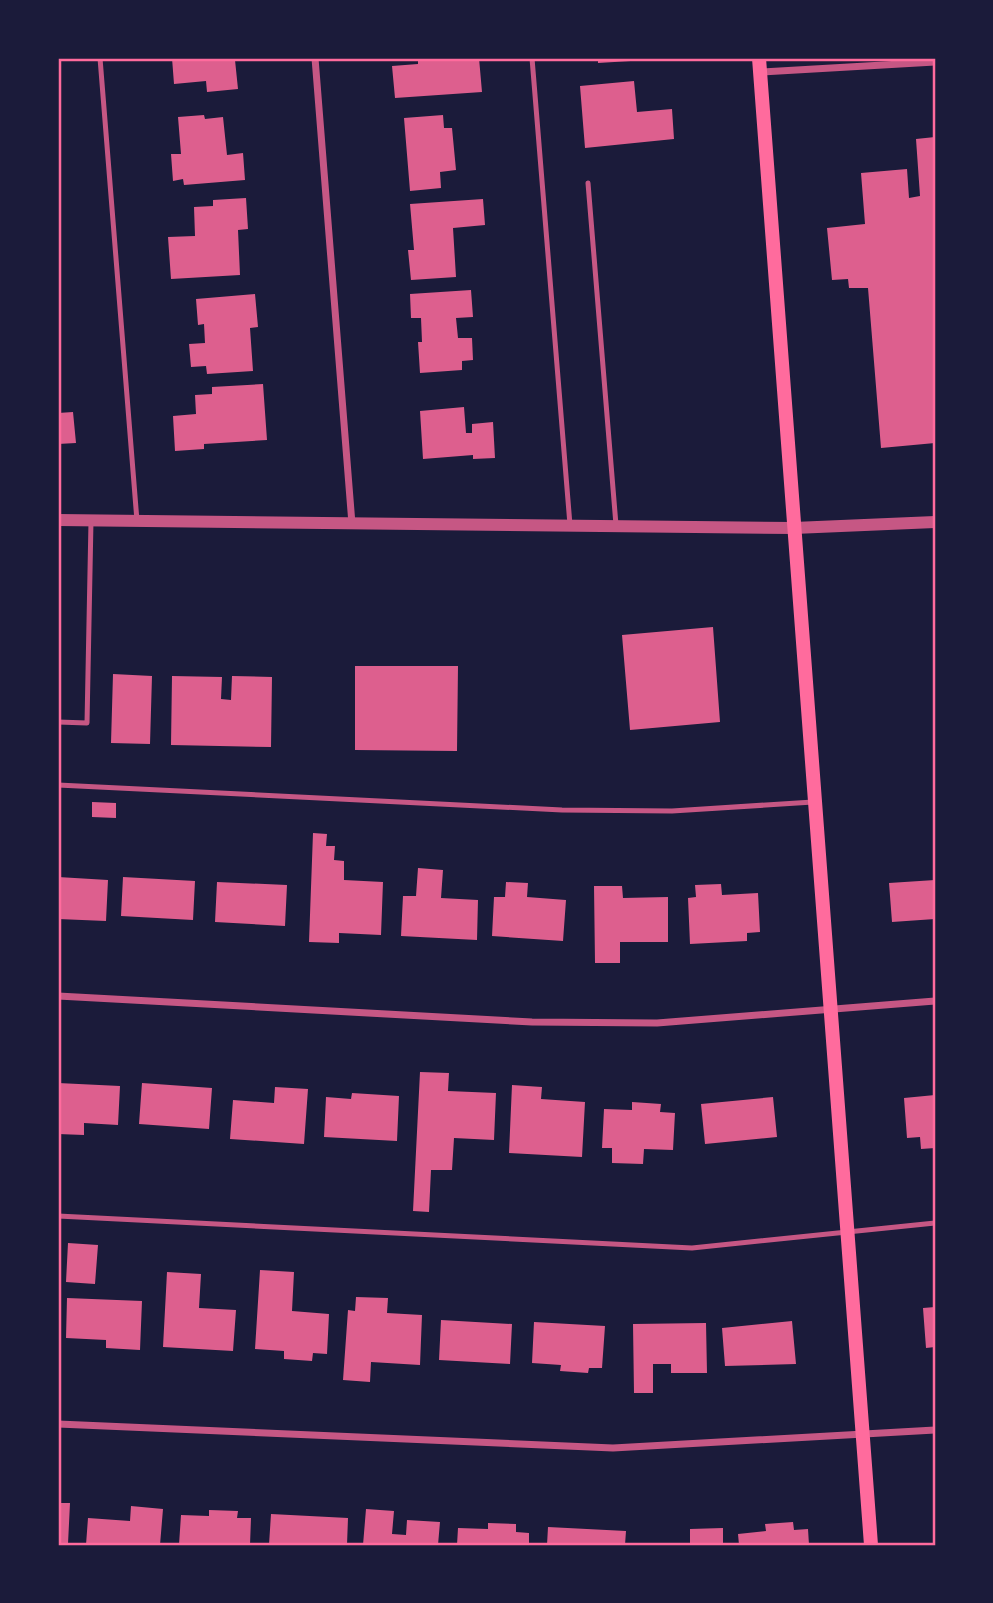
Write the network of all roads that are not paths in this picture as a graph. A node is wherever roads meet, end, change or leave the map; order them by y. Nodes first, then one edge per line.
1 (100, 58) edge
2 (315, 58) edge
3 (532, 58) edge
4 (935, 62) edge
5 (760, 65) edge
6 (588, 183) dead end
7 (58, 520) edge
8 (91, 521) junction
9 (136, 521) junction
10 (935, 522) edge
11 (352, 524) junction
12 (570, 525) junction
13 (616, 525) junction
14 (794, 528) junction
15 (58, 722) edge
16 (58, 785) edge
17 (813, 802) junction
18 (58, 996) edge
19 (935, 1001) edge
20 (828, 1010) junction
21 (58, 1216) edge
22 (935, 1223) edge
23 (845, 1230) junction
24 (58, 1424) edge
25 (935, 1430) edge
26 (862, 1436) junction
27 (871, 1545) edge

1 - 9 lane
2 - 11 street
3 - 12 lane
4 - 5 street
5 - 14 main road
6 - 13 lane
7 - 8 street
8 - 9 street
8 - 15 lane
9 - 11 street
10 - 14 street
11 - 12 street
12 - 13 street
13 - 14 street
14 - 17 main road
16 - 17 lane
17 - 20 main road
18 - 20 street
19 - 20 street
20 - 23 main road
21 - 23 lane
22 - 23 lane
23 - 26 main road
24 - 26 street
25 - 26 street
26 - 27 main road

